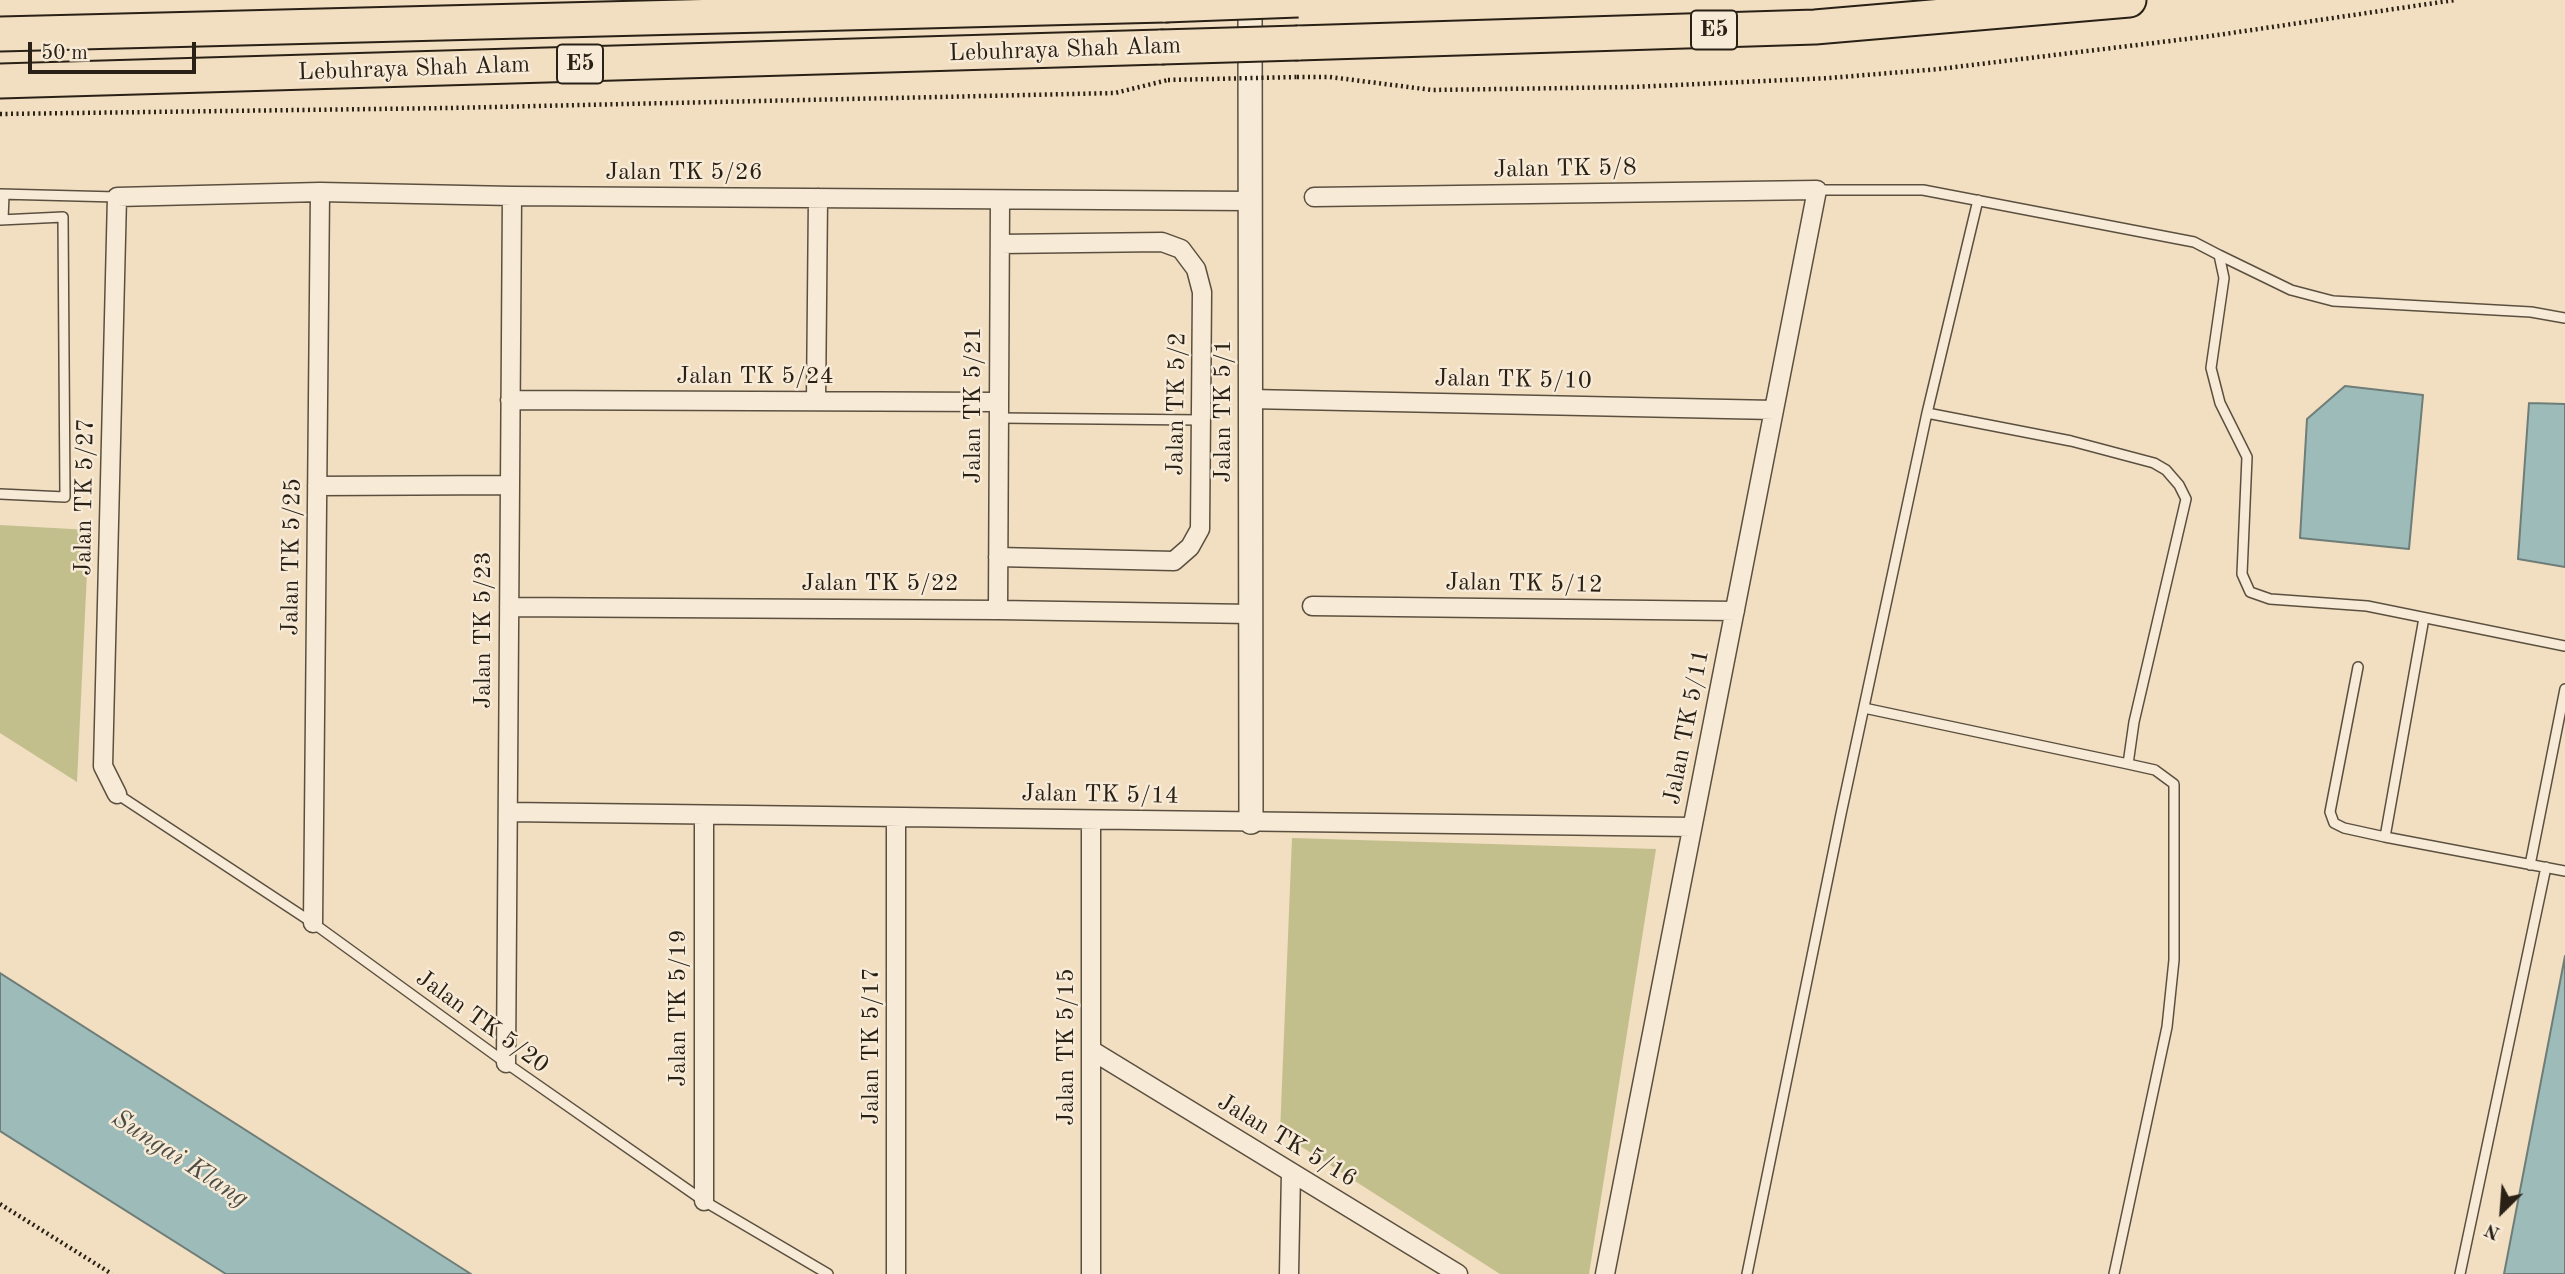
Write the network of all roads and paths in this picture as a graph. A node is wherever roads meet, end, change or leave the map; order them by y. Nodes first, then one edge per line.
1 (1250, 0) edge
2 (1298, 0) edge
3 (1304, 0) edge
4 (2129, 0) edge
5 (2455, 0) edge
6 (0, 34) edge
7 (0, 81) edge
8 (0, 114) edge
9 (1817, 190) junction
10 (320, 192) junction
11 (2, 195) edge
12 (512, 196) junction
13 (117, 197) junction
14 (1314, 197) dead end
15 (818, 198) junction
16 (1000, 200) junction
17 (1978, 200) junction
18 (1250, 201) junction
19 (2, 220) edge
20 (1000, 244) junction
21 (2219, 255) junction
22 (2565, 318) edge
23 (510, 400) junction
24 (1250, 400) junction
25 (816, 401) junction
26 (999, 410) junction
27 (1774, 410) junction
28 (1927, 413) junction
29 (1201, 420) junction
30 (317, 485) junction
31 (510, 485) junction
32 (0, 494) edge
33 (998, 557) junction
34 (1312, 606) dead end
35 (509, 607) junction
36 (998, 610) junction
37 (1735, 611) junction
38 (1251, 614) junction
39 (2424, 618) junction
40 (2565, 646) edge
41 (2358, 667) dead end
42 (2565, 689) edge
43 (1864, 708) junction
44 (2128, 764) junction
45 (117, 794) joint
46 (508, 813) junction
47 (704, 815) junction
48 (896, 817) junction
49 (1091, 820) junction
50 (1251, 822) junction
51 (1692, 827) junction
52 (2385, 837) junction
53 (2530, 865) junction
54 (2546, 867) junction
55 (2565, 871) edge
56 (313, 923) junction
57 (1091, 1050) junction
58 (506, 1063) junction
59 (1291, 1172) junction
60 (704, 1200) junction
61 (0, 1204) edge
62 (113, 1274) edge
63 (828, 1274) edge
64 (896, 1274) edge
65 (1091, 1274) edge
66 (1289, 1274) edge
67 (1458, 1274) edge
68 (1605, 1274) edge
69 (1747, 1274) edge
70 (2114, 1274) edge
71 (2460, 1274) edge

1 - 18 street, Jalan TK 5/1
2 - 3 highway, Lebuhraya Shah Alam / E5
2 - 6 highway, Lebuhraya Shah Alam / E5, bridge
4 - 7 highway, Lebuhraya Shah Alam / E5, bridge
5 - 8 path, bridge
9 - 14 street, Jalan TK 5/8
9 - 17 lane
9 - 27 street, Jalan TK 5/11
10 - 12 street, Jalan TK 5/26
10 - 13 street, Jalan TK 5/26
10 - 30 street, Jalan TK 5/25
11 - 13 lane
11 - 19 lane
12 - 15 street, Jalan TK 5/26
12 - 23 street, Jalan TK 5/23
13 - 45 street, Jalan TK 5/27
15 - 16 street, Jalan TK 5/26
15 - 25 street
16 - 18 street, Jalan TK 5/26
16 - 20 street, Jalan TK 5/21
17 - 21 lane
17 - 28 lane
18 - 24 street, Jalan TK 5/1
19 - 32 lane
20 - 26 street, Jalan TK 5/21
20 - 29 street, Jalan TK 5/2
21 - 22 lane
21 - 39 lane
23 - 25 street, Jalan TK 5/24
23 - 31 street, Jalan TK 5/23
24 - 27 street, Jalan TK 5/10
24 - 38 street, Jalan TK 5/1
25 - 26 street, Jalan TK 5/24
26 - 29 lane
26 - 33 street, Jalan TK 5/21
27 - 37 street, Jalan TK 5/11
28 - 43 lane
28 - 44 lane
29 - 33 street, Jalan TK 5/2
30 - 31 street
30 - 56 street, Jalan TK 5/25
31 - 35 street, Jalan TK 5/23
33 - 36 street, Jalan TK 5/21
34 - 37 street, Jalan TK 5/12
35 - 36 street, Jalan TK 5/22
35 - 46 street, Jalan TK 5/23
36 - 38 street, Jalan TK 5/22
37 - 51 street, Jalan TK 5/11
38 - 50 street, Jalan TK 5/1
39 - 40 lane
39 - 52 lane
41 - 52 lane
42 - 53 lane
43 - 44 lane
43 - 69 lane
44 - 70 lane
45 - 56 lane, Jalan TK 5/20
46 - 47 street, Jalan TK 5/14
46 - 58 street, Jalan TK 5/23
47 - 48 street, Jalan TK 5/14
47 - 60 street, Jalan TK 5/19
48 - 49 street, Jalan TK 5/14
48 - 64 street, Jalan TK 5/17
49 - 50 street, Jalan TK 5/14
49 - 57 street, Jalan TK 5/15
50 - 51 street, Jalan TK 5/14
51 - 68 street, Jalan TK 5/11
52 - 53 lane
53 - 54 lane
54 - 55 lane
54 - 71 lane
56 - 58 lane, Jalan TK 5/20
57 - 59 street, Jalan TK 5/16
57 - 65 street, Jalan TK 5/15
58 - 60 lane, Jalan TK 5/20
59 - 66 street
59 - 67 street, Jalan TK 5/16
60 - 63 lane, Jalan TK 5/20
61 - 62 path

